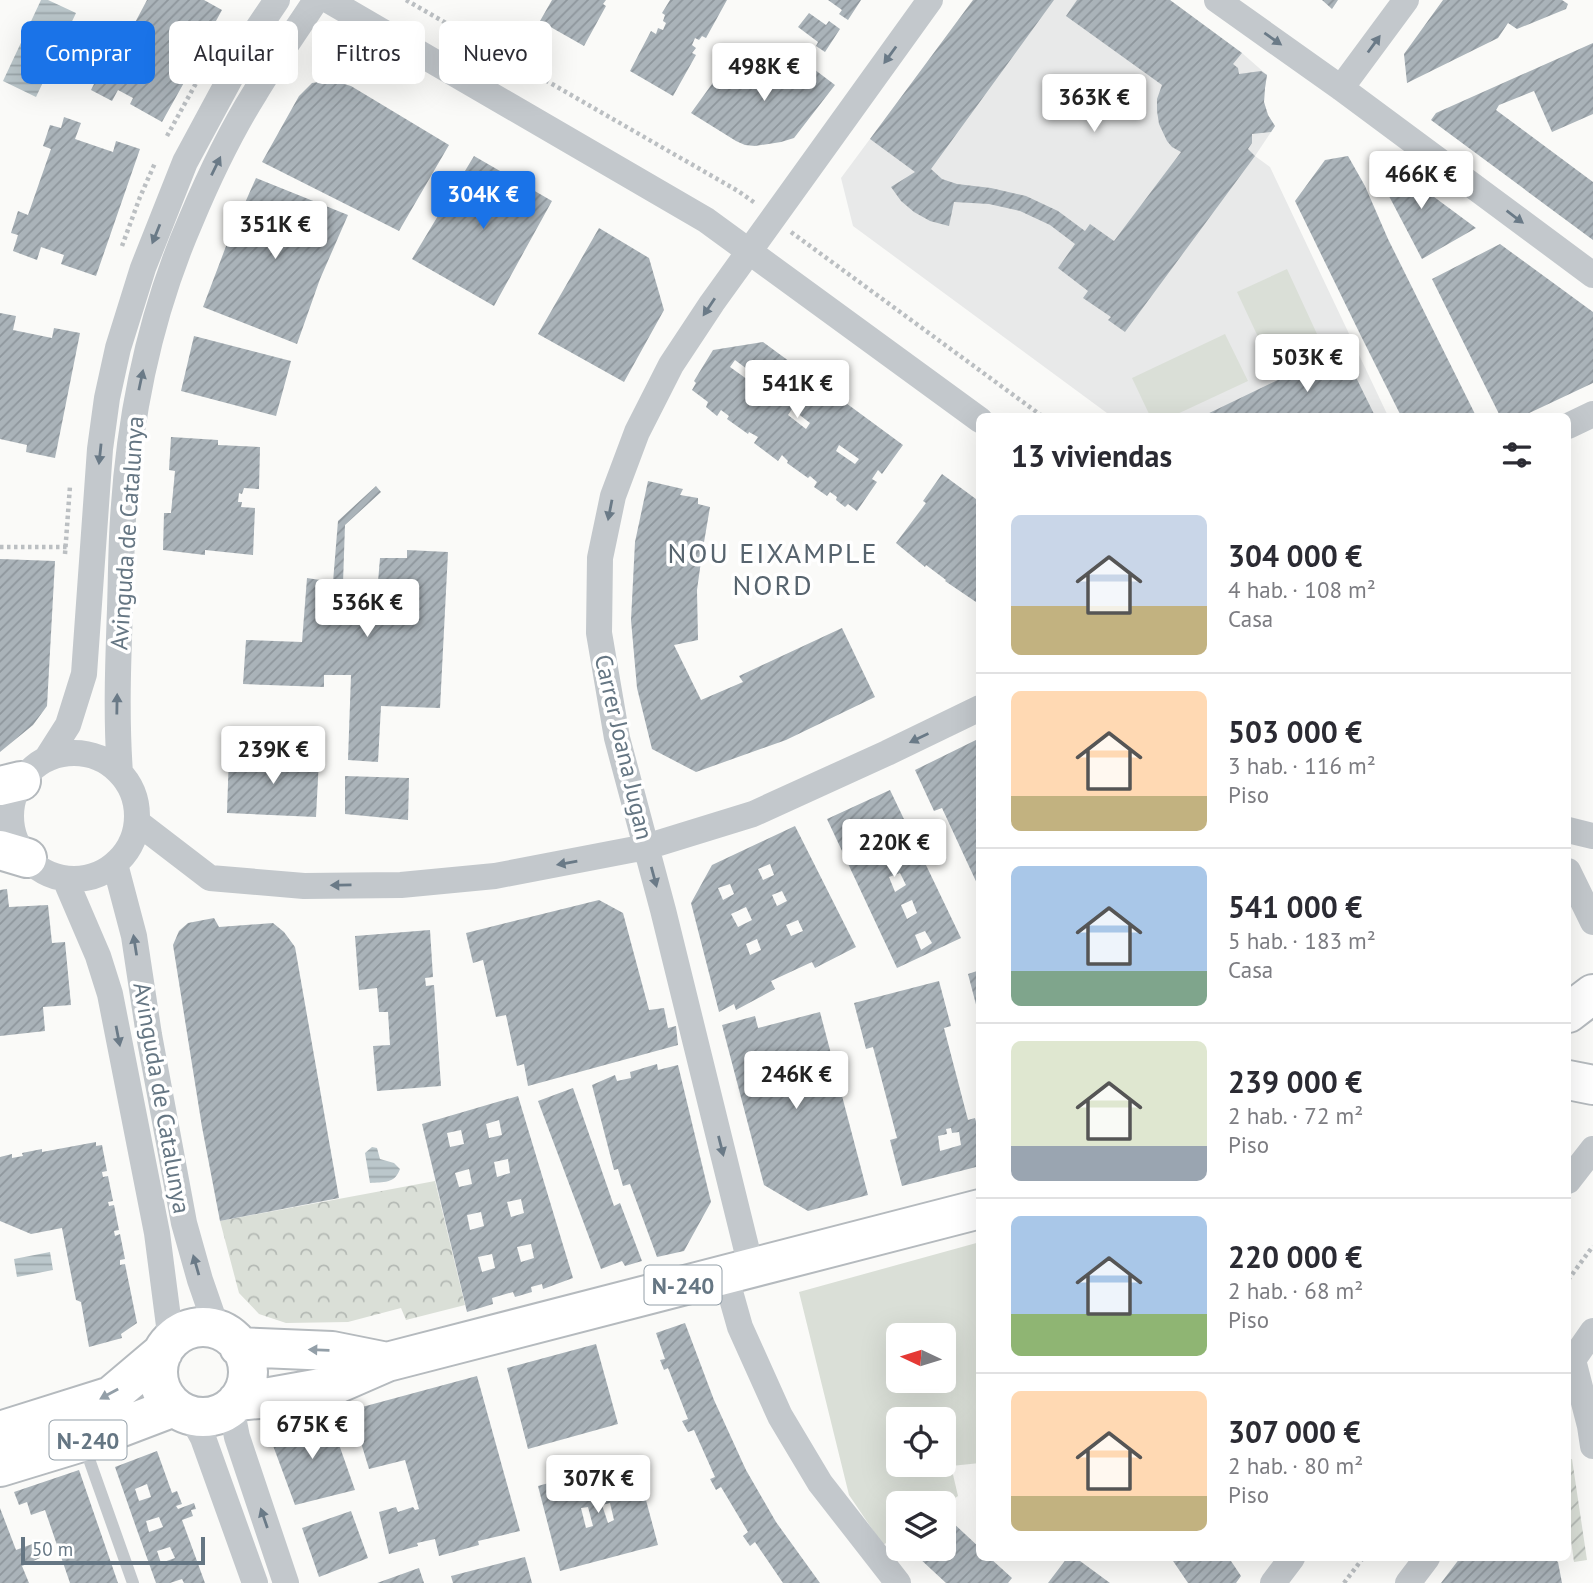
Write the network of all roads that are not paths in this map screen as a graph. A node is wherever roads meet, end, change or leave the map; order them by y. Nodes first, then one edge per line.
1 (276, 0) edge
2 (316, 0) edge
3 (328, 0) edge
4 (930, 0) edge
5 (1217, 0) edge
6 (1406, 0) edge
7 (1341, 88) junction
8 (749, 251) junction
9 (1593, 275) edge
10 (1593, 414) edge
11 (976, 417) edge
12 (1571, 425) edge
13 (976, 710) edge
14 (120, 773) junction
15 (23, 775) edge
16 (137, 822) junction
17 (1571, 831) edge
18 (1593, 836) edge
19 (646, 848) junction
20 (13, 854) edge
21 (115, 864) junction
22 (1571, 877) edge
23 (65, 879) junction
24 (1593, 922) edge
25 (1593, 994) edge
26 (1571, 1011) edge
27 (1571, 1081) edge
28 (1593, 1085) edge
29 (1590, 1157) edge
30 (1571, 1178) edge
31 (976, 1210) edge
32 (738, 1271) junction
33 (1593, 1331) edge
34 (228, 1338) junction
35 (167, 1346) junction
36 (387, 1362) junction
37 (1571, 1363) edge
38 (1571, 1368) edge
39 (234, 1404) junction
40 (183, 1411) junction
41 (1586, 1429) edge
42 (0, 1431) edge
43 (82, 1442) junction
44 (0, 1467) edge
45 (1290, 1561) edge
46 (1425, 1561) edge
47 (133, 1583) edge
48 (255, 1583) edge
49 (286, 1583) edge
50 (898, 1583) edge
51 (1273, 1583) edge
52 (1408, 1583) edge

1 -> 15 street, Avinguda de Catalunya
14 -> 2 street, Avinguda de Catalunya
3 - 8 street
4 -> 8 street, Carrer Joana Jugan
5 -> 7 street
7 -> 6 street
7 -> 9 street
8 - 11 street
8 -> 19 street, Carrer Joana Jugan
10 - 12 street
13 -> 19 street
14 - 15 street
14 - 16 street
15 - 20 street
19 -> 16 street
16 - 21 street
17 - 18 street
19 -> 32 street, Carrer Joana Jugan
20 - 23 street
21 - 23 street
34 -> 21 street, Avinguda de Catalunya
22 - 24 street
23 -> 35 street, Avinguda de Catalunya
25 - 26 main road
27 - 28 main road
29 - 30 street
31 - 32 main road, N-240
32 - 36 main road, N-240
32 - 50 street, Carrer Joana Jugan
33 - 37 street
34 - 35 main road, N-240
36 -> 34 main road, N-240
34 - 39 main road
35 - 40 main road
35 -> 42 main road, N-240
36 - 39 main road, N-240
38 - 41 street
39 - 40 main road, N-240
49 -> 39 street
40 - 43 main road, N-240
40 - 48 street
43 - 44 main road, N-240
43 - 47 lane
45 - 51 street
46 - 52 street

